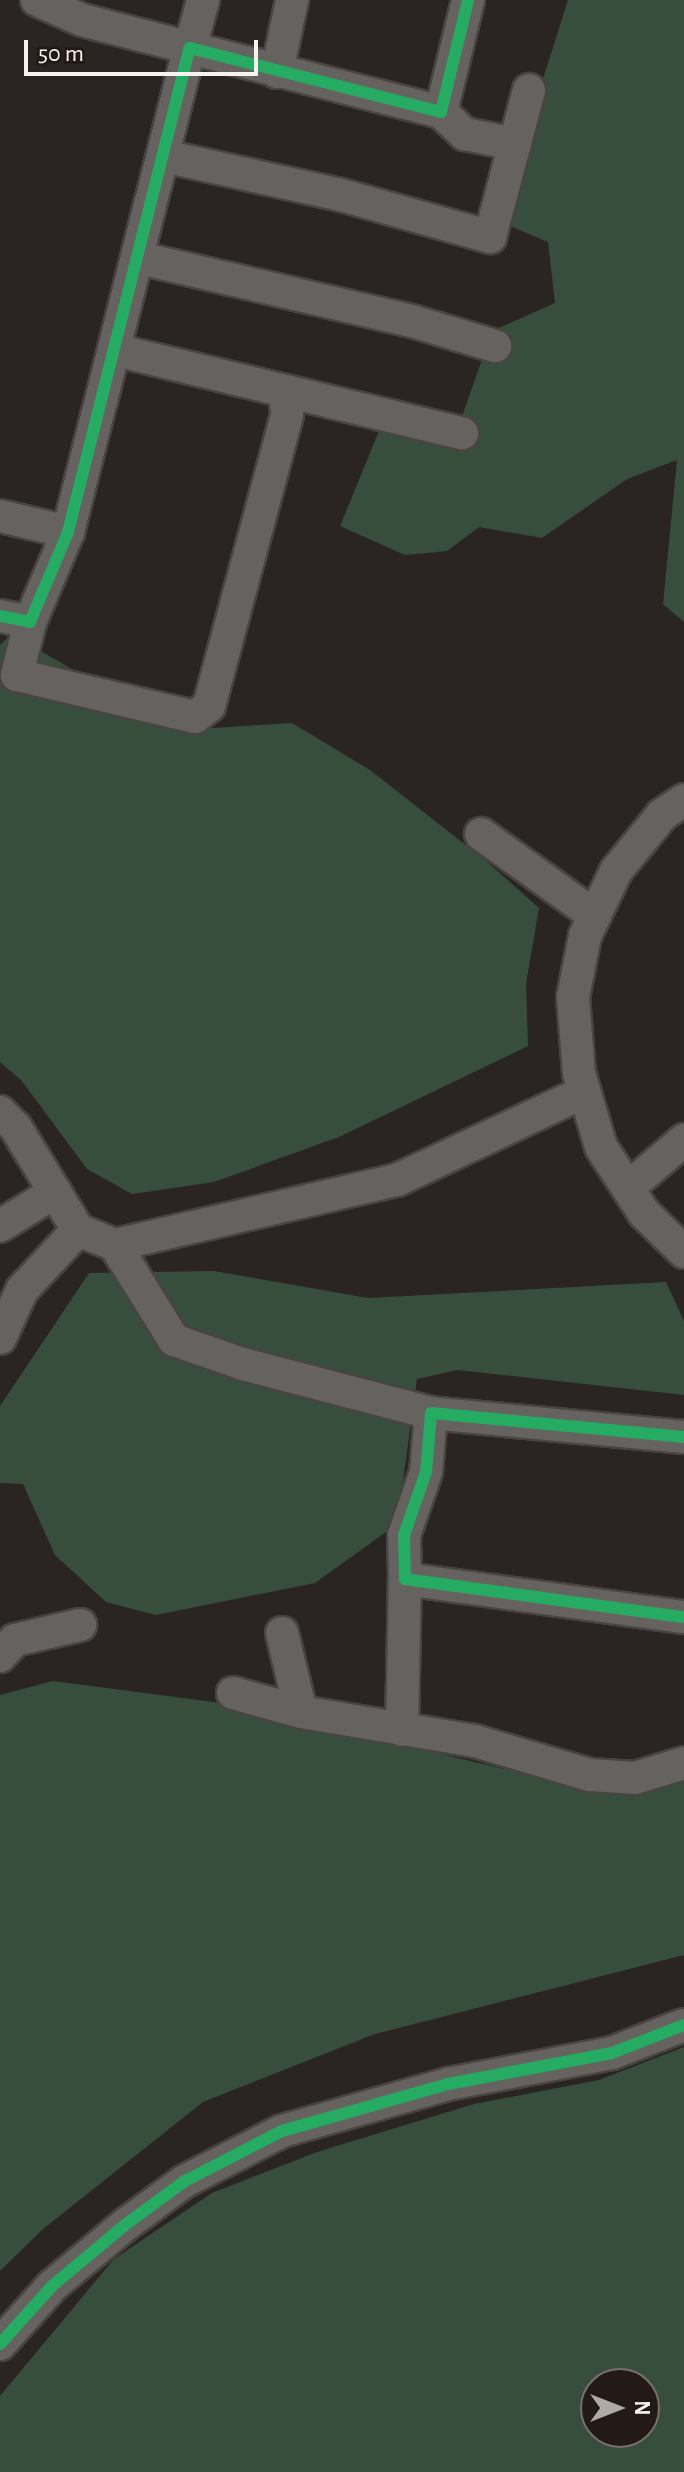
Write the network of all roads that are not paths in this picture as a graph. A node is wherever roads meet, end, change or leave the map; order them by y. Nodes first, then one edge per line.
1 (37, 0) edge
2 (203, 0) edge
3 (292, 0) edge
4 (468, 0) edge
5 (190, 48) junction
6 (277, 72) junction
7 (529, 90) dead end
8 (441, 112) junction
9 (515, 144) junction
10 (164, 156) junction
11 (139, 258) junction
12 (495, 346) dead end
13 (115, 350) junction
14 (285, 391) junction
15 (462, 433) dead end
16 (0, 516) edge
17 (68, 532) junction
18 (15, 619) edge
19 (684, 800) edge
20 (481, 834) dead end
21 (595, 916) junction
22 (584, 1092) junction
23 (0, 1112) edge
24 (684, 1140) edge
25 (628, 1188) junction
26 (55, 1192) junction
27 (0, 1226) edge
28 (78, 1230) junction
29 (115, 1245) junction
30 (684, 1252) edge
31 (11, 1294) edge
32 (0, 1338) edge
33 (431, 1413) junction
34 (684, 1437) edge
35 (405, 1579) junction
36 (684, 1617) edge
37 (80, 1625) dead end
38 (282, 1633) dead end
39 (5, 1639) edge
40 (233, 1693) dead end
41 (301, 1712) junction
42 (402, 1730) junction
43 (684, 1763) edge
44 (684, 2025) edge
45 (0, 2344) edge

1 - 5 street
2 - 5 street
3 - 6 street
4 - 8 street
5 - 6 street
5 - 10 street
6 - 8 street
7 - 9 street
8 - 9 street
9 - 10 street
10 - 11 street
11 - 12 street
11 - 13 street
13 - 14 street
13 - 17 street
14 - 15 street
14 - 18 street
16 - 17 street
17 - 18 street
19 - 21 street
20 - 21 street
21 - 22 street
22 - 25 street
22 - 29 street
23 - 26 street
24 - 25 street
25 - 30 street
26 - 27 street
26 - 28 street
28 - 29 street
28 - 31 street
29 - 33 street
31 - 32 street
33 - 34 street
33 - 35 street
35 - 36 street
35 - 42 street
37 - 39 street
38 - 41 street
40 - 41 street
41 - 42 street
42 - 43 street
44 - 45 street

